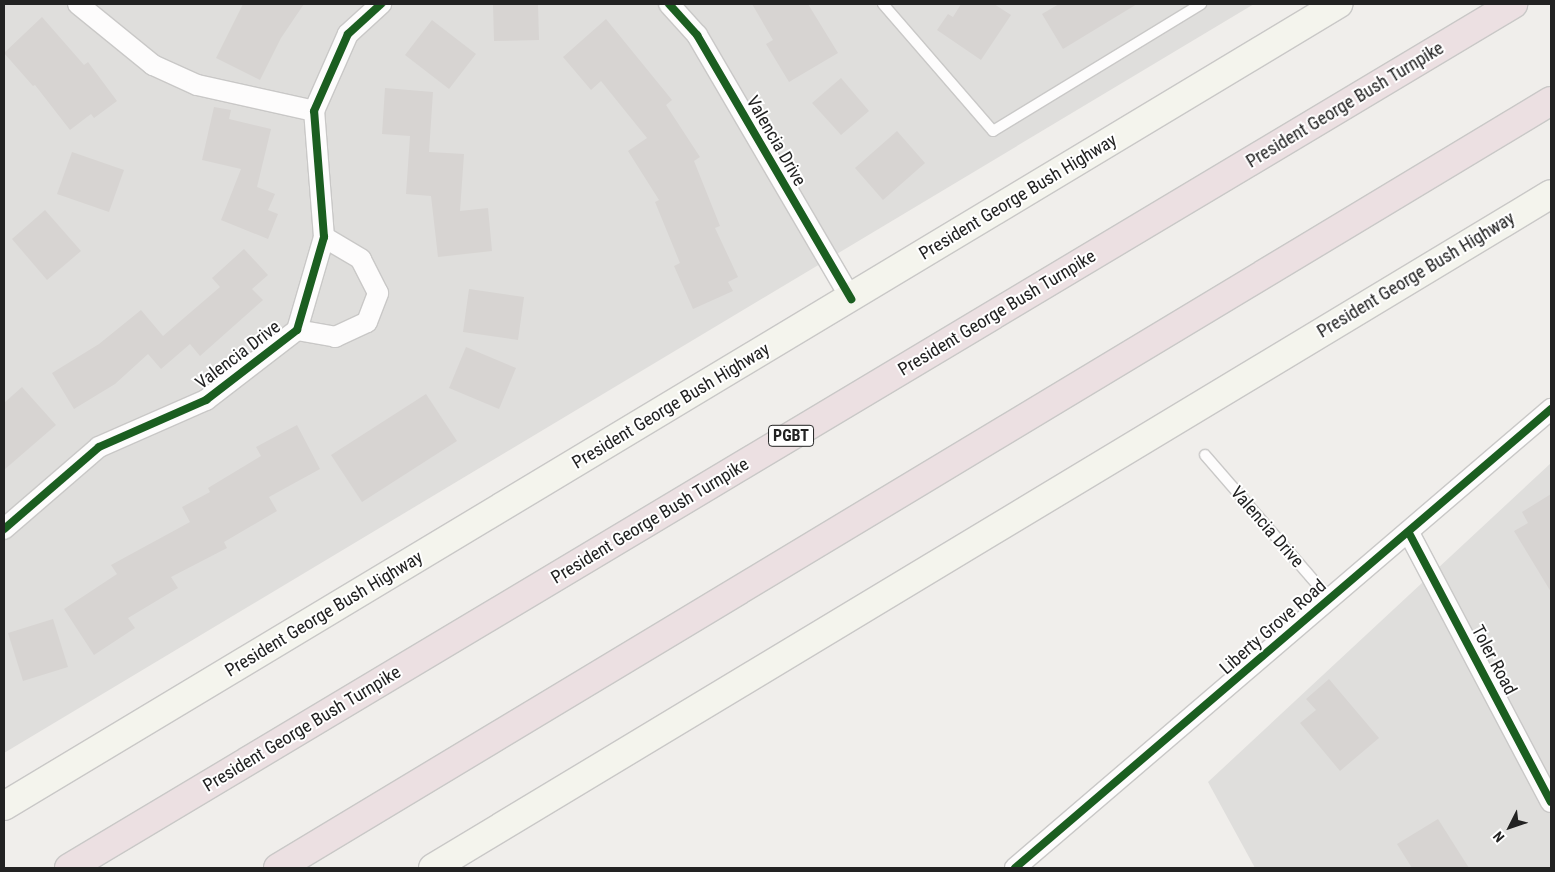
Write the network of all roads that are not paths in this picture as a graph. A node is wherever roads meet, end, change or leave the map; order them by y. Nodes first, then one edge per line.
1 (78, 4) edge
2 (381, 4) edge
3 (669, 4) edge
4 (883, 4) edge
5 (1201, 4) edge
6 (1338, 4) edge
7 (1513, 4) edge
8 (1551, 101) edge
9 (314, 111) junction
10 (1551, 194) edge
11 (324, 237) junction
12 (851, 298) junction
13 (297, 330) junction
14 (1551, 409) edge
15 (1205, 455) dead end
16 (4, 530) edge
17 (1409, 532) junction
18 (1329, 598) junction
19 (1551, 802) edge
20 (4, 806) edge
21 (70, 868) edge
22 (278, 868) edge
23 (433, 868) edge
24 (1015, 868) edge

1 - 9 street
2 - 9 street, Valencia Drive
3 - 12 street, Valencia Drive
4 - 5 lane
6 - 12 main road, President George Bush Highway
7 - 21 highway, President George Bush Turnpike / PGBT
8 - 22 highway
9 - 11 street, Valencia Drive
10 - 23 main road, President George Bush Highway
11 - 13 street, Valencia Drive
11 - 13 street, Valencia Drive
12 - 20 main road, President George Bush Highway
13 - 16 street, Valencia Drive
14 - 17 street, Liberty Grove Road
15 - 18 lane, Valencia Drive
17 - 18 street, Liberty Grove Road
17 - 19 street, Toler Road
18 - 24 street, Liberty Grove Road

